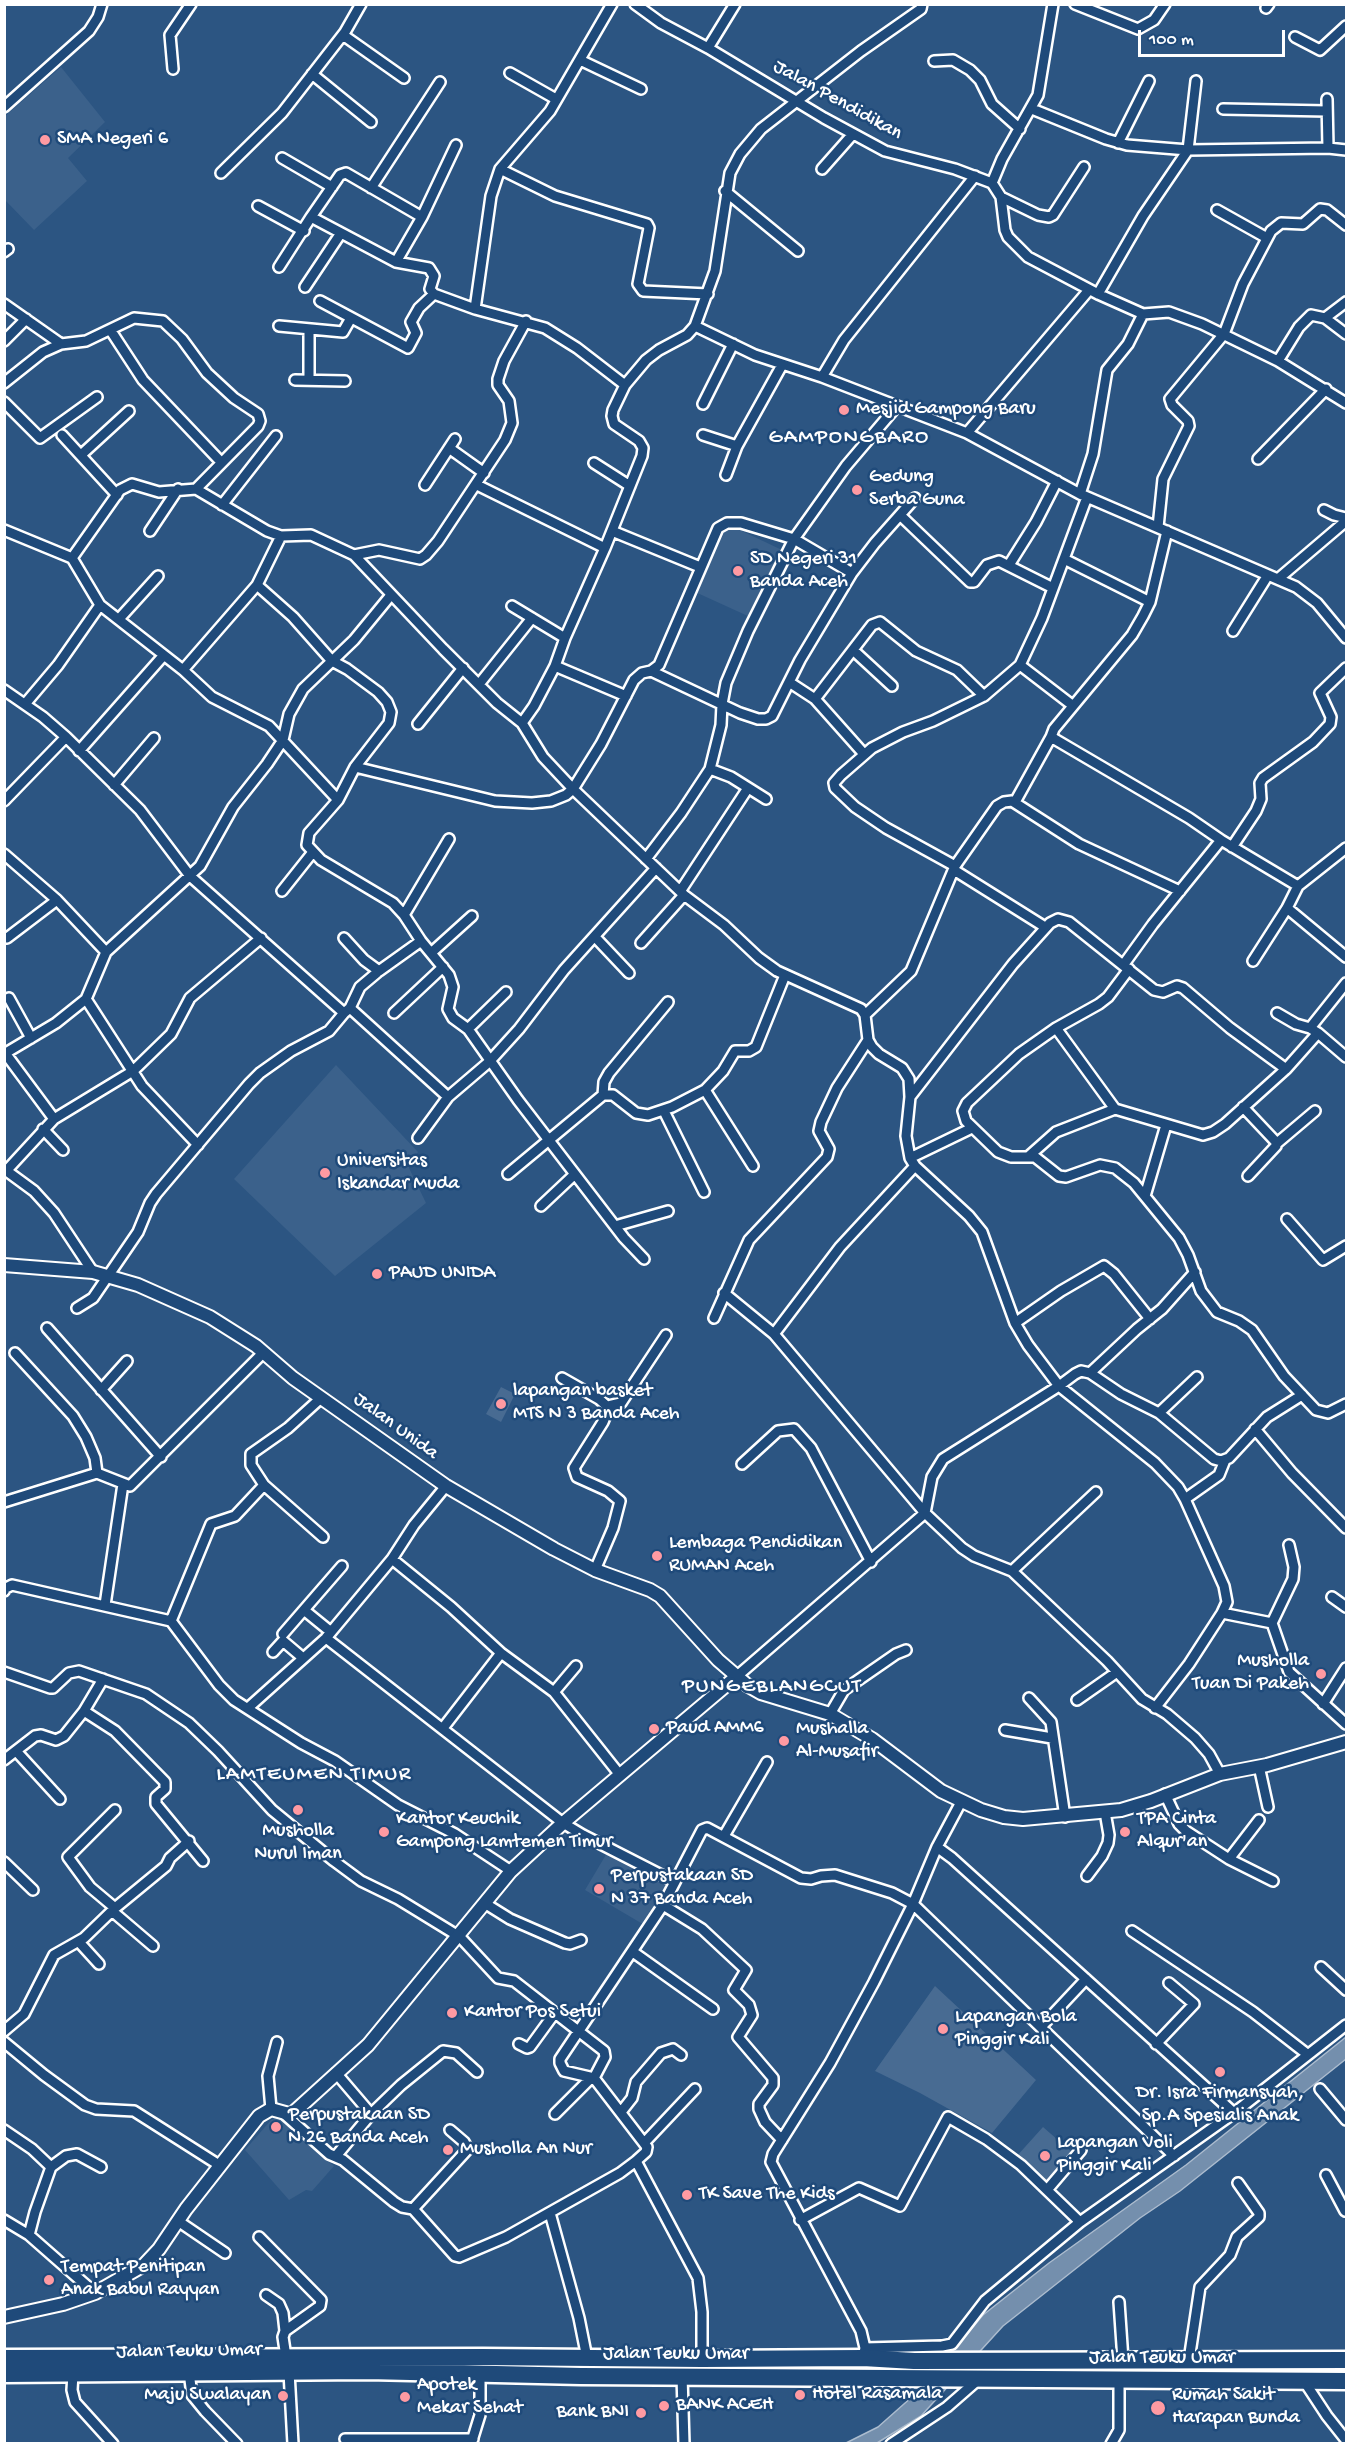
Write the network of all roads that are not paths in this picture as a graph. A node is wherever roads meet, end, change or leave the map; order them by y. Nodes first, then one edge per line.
1 (102, 4) edge
2 (191, 4) edge
3 (361, 4) edge
4 (612, 4) edge
5 (635, 4) edge
6 (735, 4) edge
7 (922, 4) edge
8 (1053, 4) edge
9 (1075, 4) edge
10 (1165, 4) edge
11 (1347, 26) edge
12 (343, 35) junction
13 (1295, 37) dead end
14 (708, 48) junction
15 (580, 60) junction
16 (934, 61) dead end
17 (173, 69) dead end
18 (510, 73) dead end
19 (312, 74) junction
20 (404, 78) dead end
21 (1149, 81) dead end
22 (1196, 81) dead end
23 (440, 82) dead end
24 (641, 89) dead end
25 (556, 99) junction
26 (1327, 99) dead end
27 (797, 101) junction
28 (4, 107) edge
29 (1032, 109) junction
30 (1223, 109) dead end
31 (1328, 111) junction
32 (371, 122) dead end
33 (1020, 129) junction
34 (853, 134) junction
35 (1118, 143) junction
36 (456, 145) dead end
37 (1328, 148) junction
38 (1188, 150) junction
39 (1347, 150) edge
40 (282, 158) dead end
41 (1084, 167) dead end
42 (822, 168) dead end
43 (500, 169) junction
44 (221, 173) dead end
45 (975, 176) junction
46 (992, 183) junction
47 (332, 187) junction
48 (371, 188) junction
49 (725, 191) junction
50 (1001, 197) junction
51 (258, 206) dead end
52 (1217, 210) dead end
53 (422, 216) junction
54 (311, 217) junction
55 (1347, 225) edge
56 (303, 231) junction
57 (340, 233) junction
58 (1267, 238) junction
59 (798, 251) dead end
60 (396, 262) junction
61 (279, 267) dead end
62 (305, 287) dead end
63 (1094, 292) junction
64 (434, 294) junction
65 (708, 294) junction
66 (320, 301) dead end
67 (1347, 302) edge
68 (4, 304) edge
69 (475, 309) junction
70 (1143, 314) junction
71 (351, 318) junction
72 (1325, 318) junction
73 (26, 320) junction
74 (526, 321) junction
75 (279, 326) dead end
76 (695, 326) junction
77 (309, 329) junction
78 (111, 331) junction
79 (1224, 334) junction
80 (1347, 334) edge
81 (4, 341) edge
82 (62, 344) junction
83 (733, 344) junction
84 (1278, 361) junction
85 (782, 365) junction
86 (822, 377) junction
87 (295, 380) dead end
88 (309, 380) junction
89 (345, 381) dead end
90 (4, 383) edge
91 (625, 385) junction
92 (1326, 389) junction
93 (97, 397) dead end
94 (4, 402) edge
95 (1347, 403) edge
96 (703, 404) dead end
97 (897, 406) junction
98 (129, 411) dead end
99 (967, 433) junction
100 (62, 435) dead end
101 (703, 435) dead end
102 (276, 436) dead end
103 (455, 439) dead end
104 (737, 446) junction
105 (449, 448) junction
106 (81, 455) junction
107 (1258, 459) dead end
108 (221, 462) junction
109 (594, 463) dead end
110 (484, 473) junction
111 (726, 475) dead end
112 (1057, 481) junction
113 (425, 485) dead end
114 (477, 485) junction
115 (630, 486) junction
116 (178, 489) junction
117 (196, 489) junction
118 (117, 495) junction
119 (1084, 496) junction
120 (915, 498) dead end
121 (222, 505) junction
122 (1324, 510) dead end
123 (900, 515) junction
124 (1347, 519) edge
125 (1162, 529) junction
126 (4, 530) edge
127 (150, 531) dead end
128 (612, 531) junction
129 (281, 536) junction
130 (794, 539) junction
131 (605, 548) junction
132 (354, 555) junction
133 (72, 558) junction
134 (1064, 559) junction
135 (1009, 566) junction
136 (700, 567) junction
137 (852, 573) junction
138 (1268, 575) junction
139 (158, 576) dead end
140 (1278, 579) junction
141 (257, 585) junction
142 (1053, 588) junction
143 (391, 595) junction
144 (1150, 602) junction
145 (100, 605) junction
146 (512, 606) dead end
147 (532, 618) junction
148 (119, 619) junction
149 (1233, 631) dead end
150 (565, 638) junction
151 (1347, 638) edge
152 (854, 650) junction
153 (164, 655) junction
154 (332, 661) junction
155 (1020, 665) junction
156 (555, 666) junction
157 (463, 668) junction
158 (1347, 668) edge
159 (183, 670) junction
160 (651, 671) junction
161 (789, 682) junction
162 (480, 683) junction
163 (892, 686) dead end
164 (4, 690) edge
165 (626, 696) junction
166 (984, 696) junction
167 (814, 699) junction
168 (25, 704) junction
169 (722, 704) junction
170 (1072, 705) junction
171 (522, 723) junction
172 (418, 724) dead end
173 (66, 737) junction
174 (1051, 737) junction
175 (153, 738) dead end
176 (283, 740) junction
177 (80, 751) junction
178 (864, 754) junction
179 (355, 767) junction
180 (710, 769) junction
181 (114, 785) junction
182 (573, 789) junction
183 (748, 789) junction
184 (766, 799) dead end
185 (338, 800) junction
186 (4, 801) edge
187 (1015, 802) junction
188 (449, 839) dead end
189 (1221, 840) junction
190 (1233, 847) junction
191 (1347, 848) edge
192 (313, 852) junction
193 (4, 854) edge
194 (646, 859) junction
195 (656, 868) junction
196 (955, 868) junction
197 (190, 876) junction
198 (1298, 886) junction
199 (282, 891) dead end
200 (1180, 891) junction
201 (683, 893) junction
202 (57, 900) junction
203 (1287, 908) junction
204 (405, 915) junction
205 (472, 916) dead end
206 (1045, 927) junction
207 (595, 937) junction
208 (7, 938) dead end
209 (261, 938) junction
210 (344, 938) dead end
211 (421, 941) junction
212 (641, 943) dead end
213 (106, 952) junction
214 (431, 952) junction
215 (1347, 957) edge
216 (1253, 961) dead end
217 (443, 967) junction
218 (1126, 967) junction
219 (379, 971) junction
220 (629, 973) dead end
221 (785, 975) junction
222 (1347, 983) edge
223 (506, 993) dead end
224 (9, 998) dead end
225 (86, 999) junction
226 (668, 1002) dead end
227 (347, 1010) junction
228 (394, 1013) dead end
229 (1277, 1013) dead end
230 (865, 1015) junction
231 (1056, 1028) junction
232 (468, 1029) junction
233 (1314, 1031) junction
234 (31, 1038) junction
235 (868, 1040) junction
236 (5, 1054) edge
237 (1347, 1057) edge
238 (489, 1062) junction
239 (1286, 1069) junction
240 (133, 1071) junction
241 (705, 1090) junction
242 (603, 1095) junction
243 (448, 1097) junction
244 (910, 1097) junction
245 (1243, 1107) junction
246 (1115, 1108) junction
247 (664, 1111) junction
248 (1315, 1112) dead end
249 (54, 1119) junction
250 (1166, 1125) junction
251 (972, 1128) junction
252 (44, 1129) junction
253 (418, 1138) dead end
254 (548, 1139) junction
255 (1276, 1144) junction
256 (198, 1145) junction
257 (63, 1150) dead end
258 (1029, 1156) junction
259 (912, 1162) junction
260 (753, 1166) dead end
261 (6, 1169) edge
262 (508, 1174) dead end
263 (575, 1174) junction
264 (1248, 1176) dead end
265 (704, 1192) dead end
266 (1145, 1196) junction
267 (541, 1206) dead end
268 (668, 1211) dead end
269 (1287, 1219) dead end
270 (615, 1226) junction
271 (1347, 1246) edge
272 (644, 1259) dead end
273 (4, 1265) edge
274 (93, 1272) junction
275 (1195, 1272) junction
276 (108, 1278) junction
277 (724, 1293) junction
278 (76, 1308) dead end
279 (714, 1318) dead end
280 (1150, 1319) junction
281 (1015, 1323) junction
282 (47, 1328) dead end
283 (774, 1334) junction
284 (666, 1335) dead end
285 (15, 1353) dead end
286 (263, 1353) junction
287 (127, 1361) dead end
288 (1090, 1373) junction
289 (1197, 1377) dead end
290 (562, 1378) dead end
291 (1059, 1386) junction
292 (101, 1390) junction
293 (1302, 1395) junction
294 (321, 1398) junction
295 (1347, 1404) edge
296 (608, 1406) junction
297 (1159, 1413) junction
298 (1255, 1429) junction
299 (161, 1457) junction
300 (1225, 1460) junction
301 (742, 1464) dead end
302 (97, 1473) junction
303 (123, 1484) junction
304 (264, 1485) junction
305 (446, 1486) junction
306 (1096, 1492) dead end
307 (1185, 1499) junction
308 (4, 1502) edge
309 (925, 1513) junction
310 (1347, 1528) edge
311 (323, 1537) dead end
312 (1289, 1545) dead end
313 (392, 1559) junction
314 (871, 1562) junction
315 (342, 1566) dead end
316 (595, 1570) junction
317 (1012, 1571) junction
318 (4, 1591) edge
319 (1332, 1597) dead end
320 (105, 1605) junction
321 (1347, 1607) edge
322 (304, 1610) junction
323 (1222, 1613) junction
324 (171, 1621) junction
325 (1272, 1623) junction
326 (283, 1634) dead end
327 (328, 1635) junction
328 (906, 1650) dead end
329 (273, 1652) dead end
330 (501, 1653) junction
331 (303, 1658) junction
332 (576, 1666) dead end
333 (1347, 1668) edge
334 (4, 1672) edge
335 (1117, 1672) junction
336 (736, 1677) junction
337 (103, 1679) junction
338 (554, 1692) junction
339 (1029, 1698) dead end
340 (1077, 1700) dead end
341 (1323, 1704) junction
342 (248, 1708) junction
343 (1155, 1708) junction
344 (84, 1711) junction
345 (831, 1714) junction
346 (1347, 1724) edge
347 (443, 1728) junction
348 (1005, 1730) dead end
349 (1052, 1738) junction
350 (1347, 1742) edge
351 (16, 1750) junction
352 (4, 1760) edge
353 (767, 1762) dead end
354 (1259, 1766) junction
355 (1220, 1774) junction
356 (620, 1775) junction
357 (1165, 1794) junction
358 (60, 1799) dead end
359 (961, 1802) junction
360 (1268, 1807) dead end
361 (115, 1810) dead end
362 (1105, 1812) junction
363 (1065, 1817) junction
364 (1259, 1820) dead end
365 (563, 1823) junction
366 (724, 1836) junction
367 (189, 1841) junction
368 (937, 1847) junction
369 (1229, 1859) junction
370 (203, 1861) dead end
371 (4, 1862) edge
372 (512, 1871) junction
373 (1087, 1876) dead end
374 (1273, 1881) dead end
375 (675, 1882) junction
376 (33, 1890) dead end
377 (486, 1904) junction
378 (913, 1904) junction
379 (663, 1905) junction
380 (114, 1909) junction
381 (1132, 1931) dead end
382 (460, 1936) junction
383 (581, 1940) dead end
384 (79, 1942) junction
385 (153, 1946) dead end
386 (633, 1952) junction
387 (99, 1964) dead end
388 (1321, 1967) dead end
389 (1086, 1979) junction
390 (1170, 1983) dead end
391 (1347, 1990) edge
392 (713, 2009) dead end
393 (554, 2014) junction
394 (1347, 2025) edge
395 (1041, 2027) junction
396 (4, 2031) edge
397 (578, 2032) junction
398 (4, 2042) edge
399 (277, 2042) dead end
400 (519, 2044) dead end
401 (1156, 2044) junction
402 (1307, 2054) junction
403 (681, 2055) dead end
404 (477, 2072) dead end
405 (336, 2073) junction
406 (592, 2078) junction
407 (695, 2089) dead end
408 (1320, 2090) dead end
409 (277, 2111) junction
410 (621, 2112) junction
411 (1234, 2113) junction
412 (372, 2114) junction
413 (555, 2114) dead end
414 (1347, 2120) edge
415 (4, 2130) edge
416 (450, 2130) dead end
417 (782, 2140) junction
418 (645, 2142) junction
419 (1081, 2150) dead end
420 (336, 2156) junction
421 (1174, 2156) junction
422 (636, 2161) junction
423 (219, 2164) junction
424 (101, 2167) dead end
425 (51, 2168) junction
426 (1326, 2175) dead end
427 (1238, 2183) dead end
428 (1047, 2190) junction
429 (413, 2209) junction
430 (1346, 2211) edge
431 (550, 2213) junction
432 (4, 2220) edge
433 (800, 2220) junction
434 (178, 2221) junction
435 (1080, 2222) junction
436 (29, 2235) junction
437 (259, 2237) dead end
438 (225, 2253) dead end
439 (95, 2293) junction
440 (266, 2295) dead end
441 (1119, 2302) dead end
442 (4, 2317) edge
443 (285, 2331) junction
444 (864, 2353) junction
445 (4, 2358) edge
446 (586, 2358) junction
447 (702, 2359) junction
448 (995, 2360) junction
449 (1124, 2360) junction
450 (1189, 2360) junction
451 (1347, 2360) edge
452 (288, 2365) junction
453 (189, 2372) junction
454 (480, 2373) junction
455 (4, 2374) edge
456 (73, 2374) junction
457 (682, 2375) junction
458 (977, 2378) junction
459 (1004, 2378) junction
460 (1119, 2380) junction
461 (1304, 2381) junction
462 (1347, 2381) edge
463 (106, 2436) junction
464 (345, 2439) dead end
465 (1347, 2440) edge
466 (472, 2441) edge
467 (98, 2444) edge
468 (113, 2444) edge
469 (237, 2444) edge
470 (293, 2444) edge
471 (684, 2444) edge
472 (891, 2444) edge
473 (1111, 2444) edge

1 - 28 street
2 - 17 street
3 - 12 street
4 - 15 street
5 - 14 street, Jalan Pendidikan
6 - 14 street
7 - 27 street
8 - 29 street
9 - 10 street
11 - 13 street
12 - 19 street
12 - 20 street
14 - 27 street, Jalan Pendidikan
15 - 24 street
15 - 25 street
16 - 33 street
18 - 25 street
19 - 32 street
19 - 44 street
21 - 35 street
22 - 38 street
23 - 48 street
25 - 43 street
26 - 31 street
27 - 34 street, Jalan Pendidikan
27 - 49 street
29 - 33 street
29 - 35 street
30 - 31 street
31 - 37 street
33 - 46 street
34 - 42 street
34 - 45 street, Jalan Pendidikan
35 - 38 street
36 - 53 street
37 - 38 street
37 - 39 street
38 - 63 street
40 - 47 street
41 - 50 street
43 - 65 street
43 - 69 street
45 - 46 street, Jalan Pendidikan
45 - 86 street
46 - 50 street
47 - 48 street
47 - 54 street
48 - 53 street
49 - 59 street
49 - 65 street
50 - 63 street
51 - 56 street
52 - 58 street
53 - 60 street
54 - 56 street
54 - 57 street
55 - 58 street
56 - 61 street
57 - 60 street
57 - 62 street
58 - 79 street
60 - 64 street
63 - 70 street
63 - 99 street
64 - 69 street
64 - 71 street
65 - 76 street
66 - 71 street
67 - 72 street
68 - 73 street
69 - 74 street
70 - 79 street
70 - 119 street
71 - 77 street
72 - 80 street
72 - 84 street
73 - 81 street
73 - 82 street
74 - 91 street
74 - 110 street
75 - 77 street
76 - 83 street
76 - 91 street
77 - 88 street
78 - 82 street
78 - 108 street
78 - 108 street
79 - 84 street
79 - 125 street
82 - 90 street
83 - 85 street
83 - 96 street
84 - 92 street
85 - 86 street
85 - 104 street
86 - 97 street
87 - 88 street
88 - 89 street
91 - 115 street
92 - 95 street
92 - 107 street
93 - 94 street
97 - 99 street
97 - 130 street
98 - 106 street
99 - 112 street
100 - 106 street
101 - 104 street
102 - 121 street
103 - 105 street
104 - 111 street
105 - 110 street
105 - 113 street
106 - 118 street
108 - 117 street
109 - 115 street
110 - 114 street
112 - 119 street
112 - 135 street
114 - 131 street
114 - 132 street
115 - 128 street
116 - 117 street
116 - 118 street
116 - 127 street
117 - 121 street
118 - 133 street
119 - 125 street
119 - 134 street
120 - 123 street
121 - 129 street
122 - 124 street
123 - 135 street
123 - 137 street
124 - 140 street
125 - 138 street
125 - 144 street
126 - 133 street
128 - 131 street
128 - 136 street
129 - 132 street
129 - 141 street
130 - 136 street
130 - 137 street
130 - 169 street
131 - 150 street
132 - 143 street
133 - 145 street
134 - 142 street
134 - 144 street
135 - 142 street
136 - 160 street
137 - 161 street
138 - 140 street
138 - 149 street
139 - 148 street
140 - 151 street
141 - 154 street
141 - 159 street
142 - 155 street
143 - 154 street
143 - 157 street
144 - 170 street
145 - 148 street
145 - 168 street
146 - 147 street
147 - 150 street
147 - 162 street
148 - 153 street
150 - 156 street
152 - 163 street
152 - 166 street
152 - 167 street
153 - 159 street
153 - 177 street
154 - 176 street
154 - 179 street
155 - 166 street
155 - 170 street
156 - 165 street
156 - 171 street
157 - 162 street
157 - 172 street
158 - 190 street
159 - 176 street
160 - 165 street
160 - 169 street
161 - 167 street
161 - 169 street
162 - 171 street
164 - 168 street
165 - 182 street
166 - 178 street
167 - 178 street
168 - 173 street
169 - 180 street
170 - 174 street
171 - 182 street
173 - 177 street
173 - 186 street
174 - 187 street
174 - 189 street
175 - 181 street
176 - 185 street
176 - 197 street
177 - 181 street
178 - 196 street
179 - 182 street
179 - 185 street
180 - 183 street
180 - 194 street
181 - 197 street
182 - 194 street
183 - 184 street
183 - 201 street
185 - 192 street
187 - 196 street
187 - 200 street
188 - 204 street
189 - 190 street
189 - 200 street
190 - 198 street
191 - 198 street
192 - 199 street
192 - 204 street
193 - 202 street
194 - 195 street
195 - 201 street
195 - 207 street
196 - 206 street
196 - 230 street
197 - 209 street
197 - 213 street
198 - 203 street
200 - 218 street
201 - 212 street
201 - 221 street
202 - 208 street
202 - 213 street
203 - 215 street
203 - 216 street
204 - 211 street
205 - 214 street
206 - 218 street
206 - 244 street
207 - 220 street
207 - 238 street
209 - 227 street
209 - 240 street
210 - 219 street
211 - 214 street
211 - 219 street
213 - 225 street
214 - 217 street
217 - 228 street
217 - 232 street
218 - 231 street
218 - 239 street
219 - 227 street
221 - 230 street
221 - 241 street
222 - 233 street
223 - 232 street
224 - 234 street
225 - 234 street
225 - 240 street
226 - 242 street
227 - 243 street
227 - 256 street
229 - 233 street
230 - 235 street
231 - 246 street
231 - 251 street
232 - 238 street
233 - 237 street
233 - 239 street
234 - 236 street
235 - 244 street
235 - 277 street
236 - 249 street
238 - 243 street
238 - 254 street
239 - 245 street
240 - 249 street
240 - 256 street
241 - 247 street
241 - 260 street
242 - 247 street
242 - 254 street
243 - 253 street
244 - 259 street
245 - 250 street
245 - 255 street
246 - 250 street
246 - 258 street
247 - 265 street
248 - 255 street
249 - 252 street
250 - 266 street
251 - 258 street
251 - 259 street
252 - 257 street
252 - 261 street
254 - 262 street
254 - 263 street
255 - 264 street
256 - 276 street
258 - 266 street
259 - 281 street
259 - 283 street
261 - 274 street
263 - 267 street
263 - 270 street
266 - 275 street
268 - 270 street
269 - 271 street
270 - 272 street
273 - 274 street, Jalan Unida
274 - 276 street, Jalan Unida
275 - 280 street
275 - 293 street
276 - 278 street
276 - 286 street, Jalan Unida
277 - 279 street
277 - 283 street
280 - 281 street
280 - 288 street
281 - 291 street
282 - 292 street
283 - 309 street
284 - 296 street
285 - 302 street
286 - 294 street, Jalan Unida
286 - 299 street
287 - 292 street
288 - 291 street
288 - 297 street
289 - 297 street
290 - 296 street
291 - 307 street
291 - 309 street
292 - 299 street
293 - 295 street
293 - 298 street
294 - 304 street
294 - 305 street, Jalan Unida
296 - 316 street
297 - 300 street
298 - 300 street
298 - 310 street
299 - 303 street
300 - 307 street
301 - 314 street
302 - 303 street
302 - 308 street
303 - 320 street
304 - 311 street
304 - 324 street
305 - 313 street
305 - 316 street, Jalan Unida
306 - 317 street
307 - 323 street
309 - 314 street
309 - 317 street
312 - 325 street
313 - 327 street
313 - 330 street
314 - 336 street
315 - 322 street
316 - 336 street, Jalan Unida
317 - 335 street
318 - 320 street
319 - 321 street
320 - 324 street
322 - 326 street
322 - 327 street
323 - 325 street
323 - 343 street
324 - 342 street
325 - 341 street
327 - 331 street
327 - 347 street
328 - 345 street
329 - 331 street
330 - 338 street
330 - 347 street
331 - 342 street
332 - 338 street
333 - 341 street
334 - 337 street
335 - 340 street
335 - 343 street
336 - 345 street, Jalan Unida
336 - 356 street
337 - 344 street
337 - 382 street
338 - 356 street
339 - 349 street
341 - 346 street
342 - 372 street
343 - 355 street
344 - 351 street
344 - 367 street
345 - 359 street, Jalan Unida
347 - 365 street
348 - 349 street
349 - 363 street
350 - 354 street, Jalan Unida
351 - 352 street
351 - 358 street
353 - 366 street
354 - 355 street, Jalan Unida
354 - 360 street
355 - 357 street, Jalan Unida
356 - 365 street
357 - 362 street, Jalan Unida
357 - 369 street
359 - 363 street, Jalan Unida
359 - 368 street
361 - 380 street
362 - 363 street, Jalan Unida
362 - 373 street
364 - 369 street
365 - 372 street
365 - 375 street
366 - 375 street
366 - 378 street
367 - 370 street
367 - 380 street
368 - 378 street
368 - 389 street
369 - 374 street
371 - 376 street
372 - 377 street
375 - 379 street
377 - 382 street
377 - 383 street
378 - 395 street
378 - 417 street
379 - 386 street
379 - 417 street
380 - 384 street
380 - 385 street
381 - 402 street
382 - 393 street
382 - 405 street
384 - 387 street
384 - 396 street
386 - 392 street
386 - 397 street
388 - 391 street
389 - 395 street
389 - 401 street
390 - 401 street
393 - 397 street
393 - 400 street
394 - 402 street
395 - 421 street
397 - 406 street
397 - 406 street
398 - 423 street
399 - 409 street
401 - 411 street
402 - 411 street
403 - 410 street
404 - 412 street
405 - 409 street
405 - 412 street
406 - 410 street
406 - 413 street
407 - 418 street
408 - 414 street
409 - 420 street
409 - 423 street
410 - 418 street
411 - 421 street
412 - 420 street
415 - 425 street
416 - 429 street
417 - 433 street
418 - 422 street
419 - 428 street
420 - 429 street
421 - 435 street
422 - 431 street
422 - 447 street
423 - 434 street
424 - 425 street
425 - 436 street
426 - 430 street
427 - 450 street
428 - 433 street
428 - 435 street
429 - 431 street
431 - 446 street
432 - 436 street
433 - 444 street
434 - 438 street
434 - 439 street
435 - 444 street
436 - 439 street
437 - 443 street
439 - 442 street
440 - 443 street
441 - 449 street
443 - 452 street
444 - 447 highway, Jalan Teuku Umar
444 - 448 highway, Jalan Teuku Umar
445 - 452 highway, Jalan Teuku Umar
446 - 447 highway, Jalan Teuku Umar
446 - 452 highway, Jalan Teuku Umar
448 - 449 highway, Jalan Teuku Umar
448 - 459 highway
449 - 450 highway, Jalan Teuku Umar
450 - 451 highway, Jalan Teuku Umar
452 - 453 highway, Jalan Teuku Umar
452 - 454 highway, Jalan Teuku Umar
452 - 470 street
453 - 456 highway, Jalan Teuku Umar
453 - 469 street
454 - 457 highway, Jalan Teuku Umar
454 - 466 street
455 - 456 highway, Jalan Teuku Umar
456 - 463 street
457 - 458 highway, Jalan Teuku Umar
457 - 471 street
458 - 459 highway, Jalan Teuku Umar
458 - 472 street
459 - 460 highway, Jalan Teuku Umar
460 - 461 highway, Jalan Teuku Umar
460 - 473 street
461 - 462 highway, Jalan Teuku Umar
461 - 465 street
463 - 467 street
463 - 468 street
464 - 466 street

